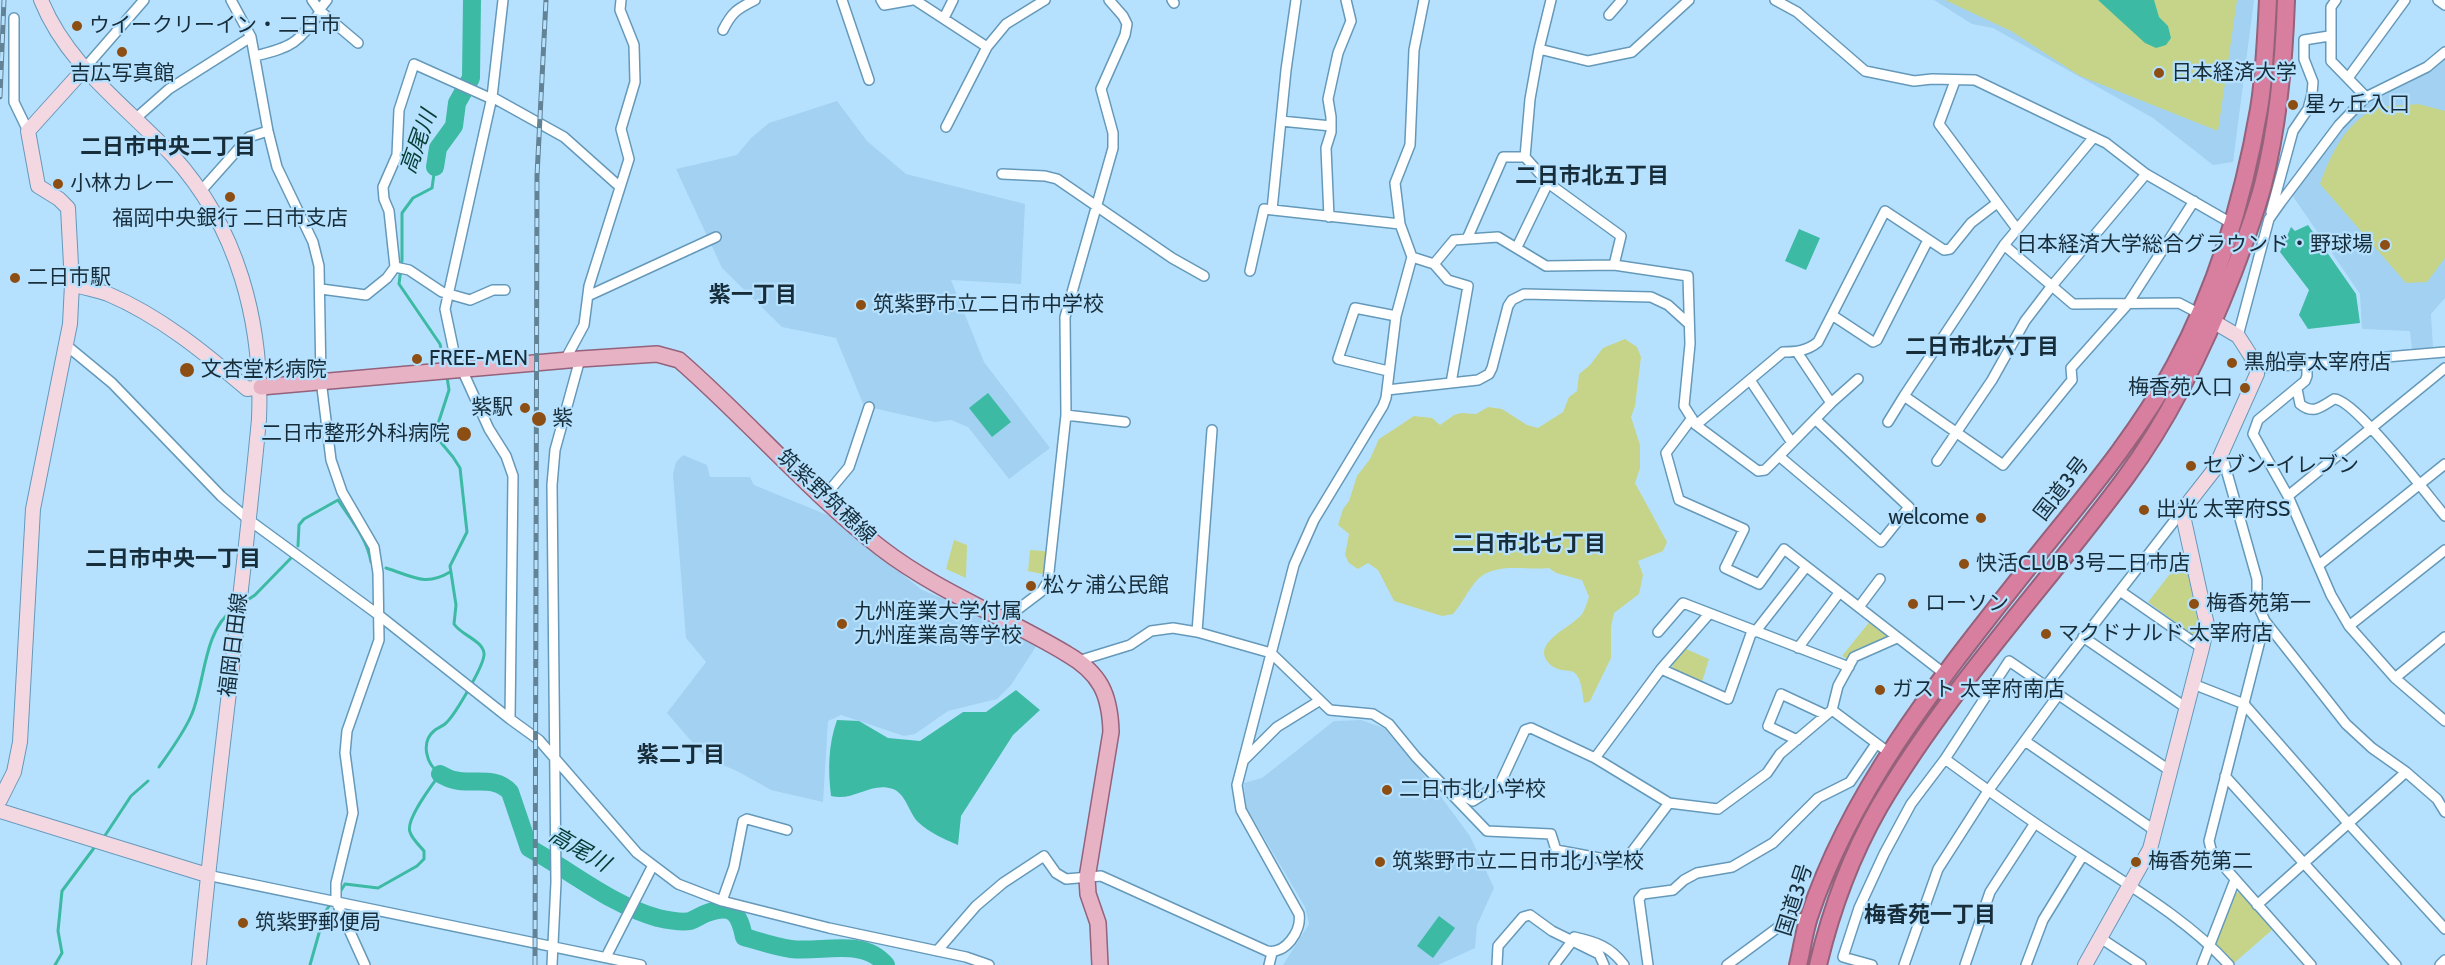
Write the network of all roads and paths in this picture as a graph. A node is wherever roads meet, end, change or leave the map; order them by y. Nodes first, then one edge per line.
1 (41, 0) edge
2 (144, 0) edge
3 (231, 0) edge
4 (312, 0) edge
5 (327, 0) edge
6 (503, 0) edge
7 (621, 0) edge
8 (755, 0) edge
9 (842, 0) edge
10 (881, 0) edge
11 (914, 0) edge
12 (953, 0) edge
13 (1045, 0) edge
14 (1109, 0) edge
15 (1296, 0) edge
16 (1346, 0) edge
17 (1424, 0) edge
18 (1551, 0) edge
19 (1622, 0) edge
20 (1689, 0) edge
21 (1775, 0) edge
22 (2268, 0) edge
23 (2286, 0) edge
24 (2336, 0) edge
25 (2405, 0) edge
26 (2438, 0) edge
27 (2445, 5) edge
28 (320, 11) junction
29 (1609, 15) dead end
30 (14, 18) dead end
31 (944, 18) junction
32 (723, 30) dead end
33 (2329, 36) junction
34 (250, 37) junction
35 (357, 43) dead end
36 (987, 47) junction
37 (1539, 49) junction
38 (2445, 52) edge
39 (255, 56) junction
40 (84, 69) junction
41 (2348, 78) junction
42 (869, 80) dead end
43 (1955, 81) junction
44 (2366, 97) junction
45 (492, 98) junction
46 (135, 119) junction
47 (1281, 121) junction
48 (1331, 126) junction
49 (946, 127) dead end
50 (28, 131) junction
51 (268, 131) junction
52 (2094, 137) junction
53 (1525, 157) junction
54 (1002, 174) dead end
55 (2146, 174) junction
56 (1548, 183) junction
57 (620, 187) junction
58 (201, 192) junction
59 (2194, 201) junction
60 (1997, 203) junction
61 (1098, 208) junction
62 (1272, 210) junction
63 (1329, 217) junction
64 (2269, 219) junction
65 (2231, 223) junction
66 (1400, 224) junction
67 (2017, 229) junction
68 (716, 237) dead end
69 (1467, 239) junction
70 (1928, 240) junction
71 (2004, 245) junction
72 (1517, 247) junction
73 (1412, 257) junction
74 (1434, 264) junction
75 (1614, 265) junction
76 (400, 268) junction
77 (1250, 271) dead end
78 (1204, 276) dead end
79 (72, 284) junction
80 (2051, 287) junction
81 (321, 289) junction
82 (505, 290) dead end
83 (448, 294) junction
84 (590, 295) junction
85 (2127, 305) junction
86 (1832, 315) junction
87 (1396, 316) junction
88 (2207, 318) junction
89 (1689, 324) junction
90 (2238, 336) junction
91 (66, 345) junction
92 (1797, 352) junction
93 (2445, 352) edge
94 (572, 359) junction
95 (2307, 363) junction
96 (2257, 368) junction
97 (2445, 368) edge
98 (459, 369) junction
99 (1388, 370) junction
100 (1858, 379) dead end
101 (321, 380) junction
102 (1750, 380) junction
103 (1451, 383) junction
104 (261, 387) junction
105 (2298, 389) junction
106 (1387, 390) junction
107 (1904, 396) junction
108 (1831, 403) junction
109 (869, 407) dead end
110 (1066, 415) junction
111 (1815, 419) junction
112 (1694, 421) junction
113 (1125, 422) dead end
114 (1888, 422) dead end
115 (2372, 428) junction
116 (1212, 430) dead end
117 (1956, 433) junction
118 (1792, 442) junction
119 (2222, 455) junction
120 (1779, 456) junction
121 (1937, 461) dead end
122 (2445, 464) edge
123 (2419, 485) junction
124 (2288, 496) junction
125 (824, 497) junction
126 (2182, 511) junction
127 (2445, 516) edge
128 (249, 520) junction
129 (2445, 550) edge
130 (2319, 565) junction
131 (1806, 567) junction
132 (1880, 579) dead end
133 (2120, 591) junction
134 (1839, 593) junction
135 (1859, 607) junction
136 (1710, 614) junction
137 (380, 616) junction
138 (2265, 621) junction
139 (1008, 622) junction
140 (2349, 626) junction
141 (1197, 632) junction
142 (1658, 632) dead end
143 (1754, 632) junction
144 (2083, 637) junction
145 (2445, 637) edge
146 (1897, 638) junction
147 (1798, 648) junction
148 (2202, 648) junction
149 (1271, 653) junction
150 (1078, 661) junction
151 (1849, 667) junction
152 (1661, 669) junction
153 (1946, 675) junction
154 (2395, 678) junction
155 (2193, 684) junction
156 (2046, 686) junction
157 (2059, 694) junction
158 (1319, 701) junction
159 (2244, 704) junction
160 (2185, 707) junction
161 (1829, 713) junction
162 (510, 719) junction
163 (2445, 720) edge
164 (1797, 740) junction
165 (2025, 741) junction
166 (1883, 749) junction
167 (554, 754) junction
168 (1595, 758) junction
169 (1945, 759) junction
170 (1242, 762) junction
171 (1906, 766) junction
172 (2169, 770) junction
173 (2406, 772) junction
174 (2225, 776) junction
175 (1445, 785) junction
176 (1988, 791) junction
177 (0, 800) edge
178 (1669, 803) junction
179 (0, 812) edge
180 (2445, 812) edge
181 (2348, 823) junction
182 (2035, 824) junction
183 (787, 830) dead end
184 (2154, 830) junction
185 (2083, 855) junction
186 (2304, 862) junction
187 (652, 867) junction
188 (207, 875) junction
189 (1087, 878) junction
190 (2235, 880) junction
191 (2130, 886) junction
192 (336, 901) junction
193 (722, 901) junction
194 (2257, 905) junction
195 (1809, 918) junction
196 (2445, 929) edge
197 (2099, 937) junction
198 (1569, 938) junction
199 (2210, 945) junction
200 (553, 946) junction
201 (937, 951) junction
202 (1272, 952) junction
203 (606, 957) junction
204 (2445, 960) edge
205 (199, 965) edge
206 (365, 965) edge
207 (552, 965) edge
208 (641, 965) edge
209 (989, 965) edge
210 (1100, 965) edge
211 (1269, 965) edge
212 (1497, 965) edge
213 (1554, 965) edge
214 (1604, 965) edge
215 (1624, 965) edge
216 (1648, 965) edge
217 (1727, 965) edge
218 (1798, 965) edge
219 (1818, 965) edge
220 (1872, 965) edge
221 (1904, 965) edge
222 (1965, 965) edge
223 (2026, 965) edge
224 (2085, 965) edge
225 (2141, 965) edge
226 (2202, 965) edge
227 (2229, 965) edge
228 (2311, 965) edge
229 (2396, 965) edge
230 (2440, 965) edge

1 - 40 street, 福岡日田線
2 - 40 street
3 - 34 street
4 - 28 street
5 - 28 street
6 - 45 street
7 - 57 street
8 - 32 street
9 - 42 street
10 - 11 street
11 - 31 street
12 - 31 street
13 - 36 street
14 - 61 street
15 - 47 street
16 - 48 street
17 - 66 street
18 - 37 street
19 - 29 street
20 - 37 street
21 - 43 street
22 - 65 highway, 国道3号
23 - 88 highway, 国道3号
24 - 33 street
25 - 41 street
26 - 27 street
28 - 35 street
28 - 39 street
30 - 50 street
31 - 36 street
33 - 41 street
33 - 64 street
34 - 39 street
34 - 46 street
36 - 49 street
37 - 53 street
38 - 44 street
39 - 51 street
40 - 46 street, 福岡日田線
40 - 50 street
41 - 44 street
43 - 52 street
43 - 60 street
44 - 64 street
45 - 57 street
45 - 76 street
45 - 83 street
46 - 58 street, 福岡日田線
47 - 48 street
47 - 62 street
48 - 63 street
50 - 79 street
51 - 58 street
51 - 81 street
52 - 55 street
52 - 67 street
53 - 56 street
53 - 69 street
54 - 61 street
55 - 59 street
55 - 80 street
56 - 72 street
56 - 75 street
57 - 84 street
58 - 104 street, 福岡日田線
59 - 65 street
59 - 85 street
60 - 67 street
60 - 70 street
61 - 78 street
61 - 110 street
62 - 63 street
62 - 77 street
63 - 66 street
64 - 90 street
65 - 88 highway, 国道3号
66 - 73 street
67 - 71 street
68 - 84 street
69 - 72 street
69 - 74 street
70 - 86 street
70 - 86 street
71 - 80 street
71 - 107 street
72 - 75 street
73 - 74 street
73 - 87 street
74 - 103 street
75 - 89 street
76 - 81 street
76 - 83 street
79 - 91 street
79 - 104 street
80 - 85 street
80 - 117 street
81 - 101 street
82 - 83 street
83 - 98 street
84 - 94 street
85 - 88 street
85 - 117 street
86 - 92 street
87 - 99 street
87 - 99 street
88 - 90 street
88 - 153 highway, 国道3号
88 - 171 highway, 国道3号
89 - 103 street
89 - 112 street
90 - 96 street
91 - 128 street
91 - 177 street
92 - 102 street
92 - 108 street
93 - 95 street
94 - 98 main road, 筑紫野筑穂線
94 - 125 main road, 筑紫野筑穂線
94 - 167 street
95 - 96 street
95 - 105 street
96 - 119 street
97 - 115 street
98 - 101 main road, 筑紫野筑穂線
98 - 162 street
99 - 106 street
100 - 108 street
101 - 104 main road, 筑紫野筑穂線
101 - 137 street
102 - 112 street
102 - 118 street
103 - 106 street
104 - 128 street, 福岡日田線
105 - 115 street
105 - 124 street
106 - 149 street
107 - 114 street
107 - 117 street
108 - 111 street
109 - 125 street
110 - 113 street
110 - 139 street
111 - 118 street
111 - 120 street
112 - 120 street
112 - 131 street
115 - 123 street
115 - 124 street
116 - 141 street
117 - 121 street
118 - 120 street
119 - 126 street
119 - 138 street
122 - 123 street
123 - 127 street
123 - 130 street
124 - 130 street
125 - 139 main road, 筑紫野筑穂線
126 - 133 street
126 - 148 street
128 - 137 street
128 - 188 street, 福岡日田線
129 - 140 street
130 - 140 street
131 - 134 street
131 - 143 street
132 - 135 street
133 - 144 street
133 - 148 street
134 - 135 street
134 - 147 street
135 - 146 street
136 - 142 street
136 - 143 street
136 - 152 street
137 - 162 street
137 - 192 street
138 - 159 street
138 - 173 street
139 - 150 main road, 筑紫野筑穂線
140 - 154 street
141 - 149 street
141 - 150 street
143 - 147 street
143 - 152 street
144 - 156 street
144 - 160 street
145 - 154 street
146 - 151 street
146 - 153 street
147 - 151 street
148 - 155 street
149 - 158 street
149 - 170 street
150 - 189 main road, 筑紫野筑穂線
151 - 161 street
152 - 168 street
153 - 166 highway, 国道3号
154 - 163 street
155 - 159 street
155 - 160 street
156 - 157 street
156 - 169 street
157 - 165 street
157 - 172 street
158 - 170 street
158 - 175 street
159 - 174 street
159 - 181 street
160 - 172 street
161 - 164 street
161 - 164 street
161 - 166 street
162 - 167 street
164 - 178 street
165 - 176 street
165 - 184 street
166 - 171 street
166 - 195 highway, 国道3号
166 - 216 street
167 - 187 street
167 - 200 street
168 - 175 street
168 - 178 street
169 - 176 street
169 - 220 street
170 - 202 street
171 - 219 highway, 国道3号
172 - 184 street
173 - 180 street
173 - 181 street
174 - 186 street
174 - 190 street
175 - 178 street
176 - 182 street
176 - 221 street
179 - 188 street
181 - 186 street
181 - 196 street
182 - 185 street
182 - 222 street
183 - 193 street
184 - 191 street
185 - 191 street
185 - 223 street
186 - 194 street
186 - 229 street
187 - 193 street
187 - 203 street
188 - 192 street
188 - 205 street, 福岡日田線
189 - 201 street
189 - 202 street
189 - 210 main road, 筑紫野筑穂線
190 - 194 street
190 - 199 street
191 - 197 street
191 - 199 street
192 - 200 street
192 - 206 street
193 - 201 street
194 - 228 street
195 - 217 street
195 - 218 highway, 国道3号
197 - 224 street
197 - 225 street
198 - 212 street
198 - 213 street
198 - 214 street
198 - 215 street
199 - 226 street
199 - 227 street
200 - 203 street
200 - 207 street
201 - 209 street
202 - 211 street
203 - 208 street
204 - 230 street

